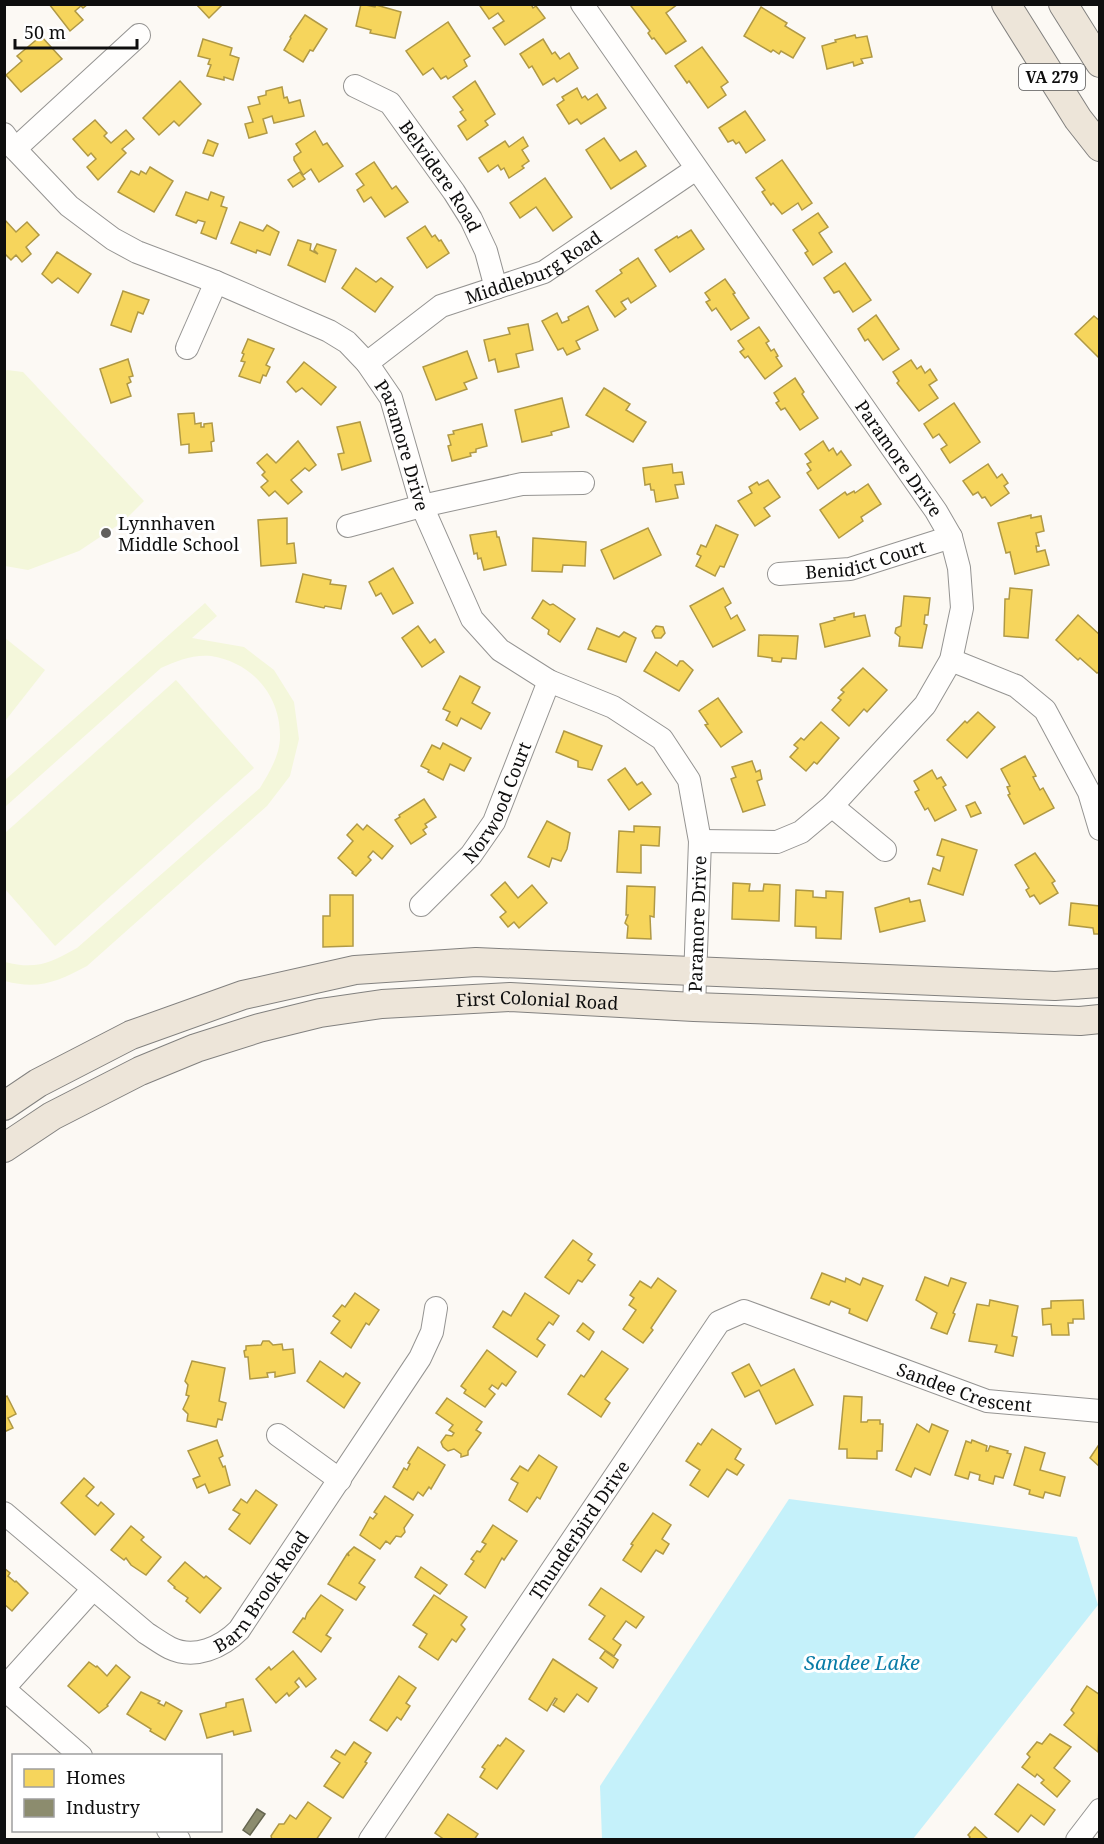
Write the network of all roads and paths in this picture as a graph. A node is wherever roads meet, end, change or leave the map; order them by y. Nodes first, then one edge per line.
1 (582, 4) edge
2 (1006, 4) edge
3 (1063, 4) edge
4 (139, 35) dead end
5 (1100, 63) edge
6 (355, 86) dead end
7 (10, 141) edge
8 (1100, 147) edge
9 (696, 169) junction
10 (216, 282) junction
11 (496, 288) junction
12 (187, 348) dead end
13 (367, 363) junction
14 (583, 483) dead end
15 (422, 506) junction
16 (348, 526) dead end
17 (951, 537) junction
18 (779, 574) dead end
19 (951, 660) junction
20 (549, 681) junction
21 (832, 806) junction
22 (1100, 829) edge
23 (700, 841) junction
24 (885, 850) dead end
25 (421, 905) dead end
26 (694, 971) junction
27 (1100, 983) edge
28 (694, 1007) junction
29 (1100, 1019) edge
30 (4, 1106) edge
31 (4, 1148) edge
32 (436, 1308) dead end
33 (834, 1346) joint
34 (1100, 1410) edge
35 (278, 1435) dead end
36 (340, 1480) junction
37 (4, 1513) edge
38 (93, 1589) junction
39 (4, 1689) edge
40 (80, 1754) edge
41 (1100, 1810) edge
42 (370, 1839) edge
43 (1077, 1839) edge

1 - 9 street, Paramore Drive
2 - 8 main road, VA 279
3 - 5 main road, VA 279
4 - 7 street
6 - 11 street, Belvidere Road
7 - 10 street, Paramore Drive
9 - 11 street, Middleburg Road
9 - 17 street, Paramore Drive
10 - 12 street
10 - 13 street, Paramore Drive
11 - 13 street, Middleburg Road
13 - 15 street, Paramore Drive
14 - 15 street
15 - 16 street
15 - 20 street, Paramore Drive
17 - 18 street, Benidict Court
17 - 19 street, Paramore Drive
19 - 21 street, Paramore Drive
19 - 22 street
20 - 23 street, Paramore Drive
20 - 25 street, Norwood Court
21 - 23 street, Paramore Drive
21 - 24 street
23 - 26 street, Paramore Drive
26 - 27 main road, First Colonial Road
26 - 28 street, Paramore Drive
26 - 30 main road, First Colonial Road
28 - 29 main road, First Colonial Road
28 - 31 main road, First Colonial Road
32 - 36 street, Barn Brook Road
33 - 34 street, Sandee Crescent
33 - 42 street, Thunderbird Drive
35 - 36 street
36 - 38 street, Barn Brook Road
37 - 38 street, Barn Brook Road
38 - 39 street
39 - 40 street
41 - 43 street

